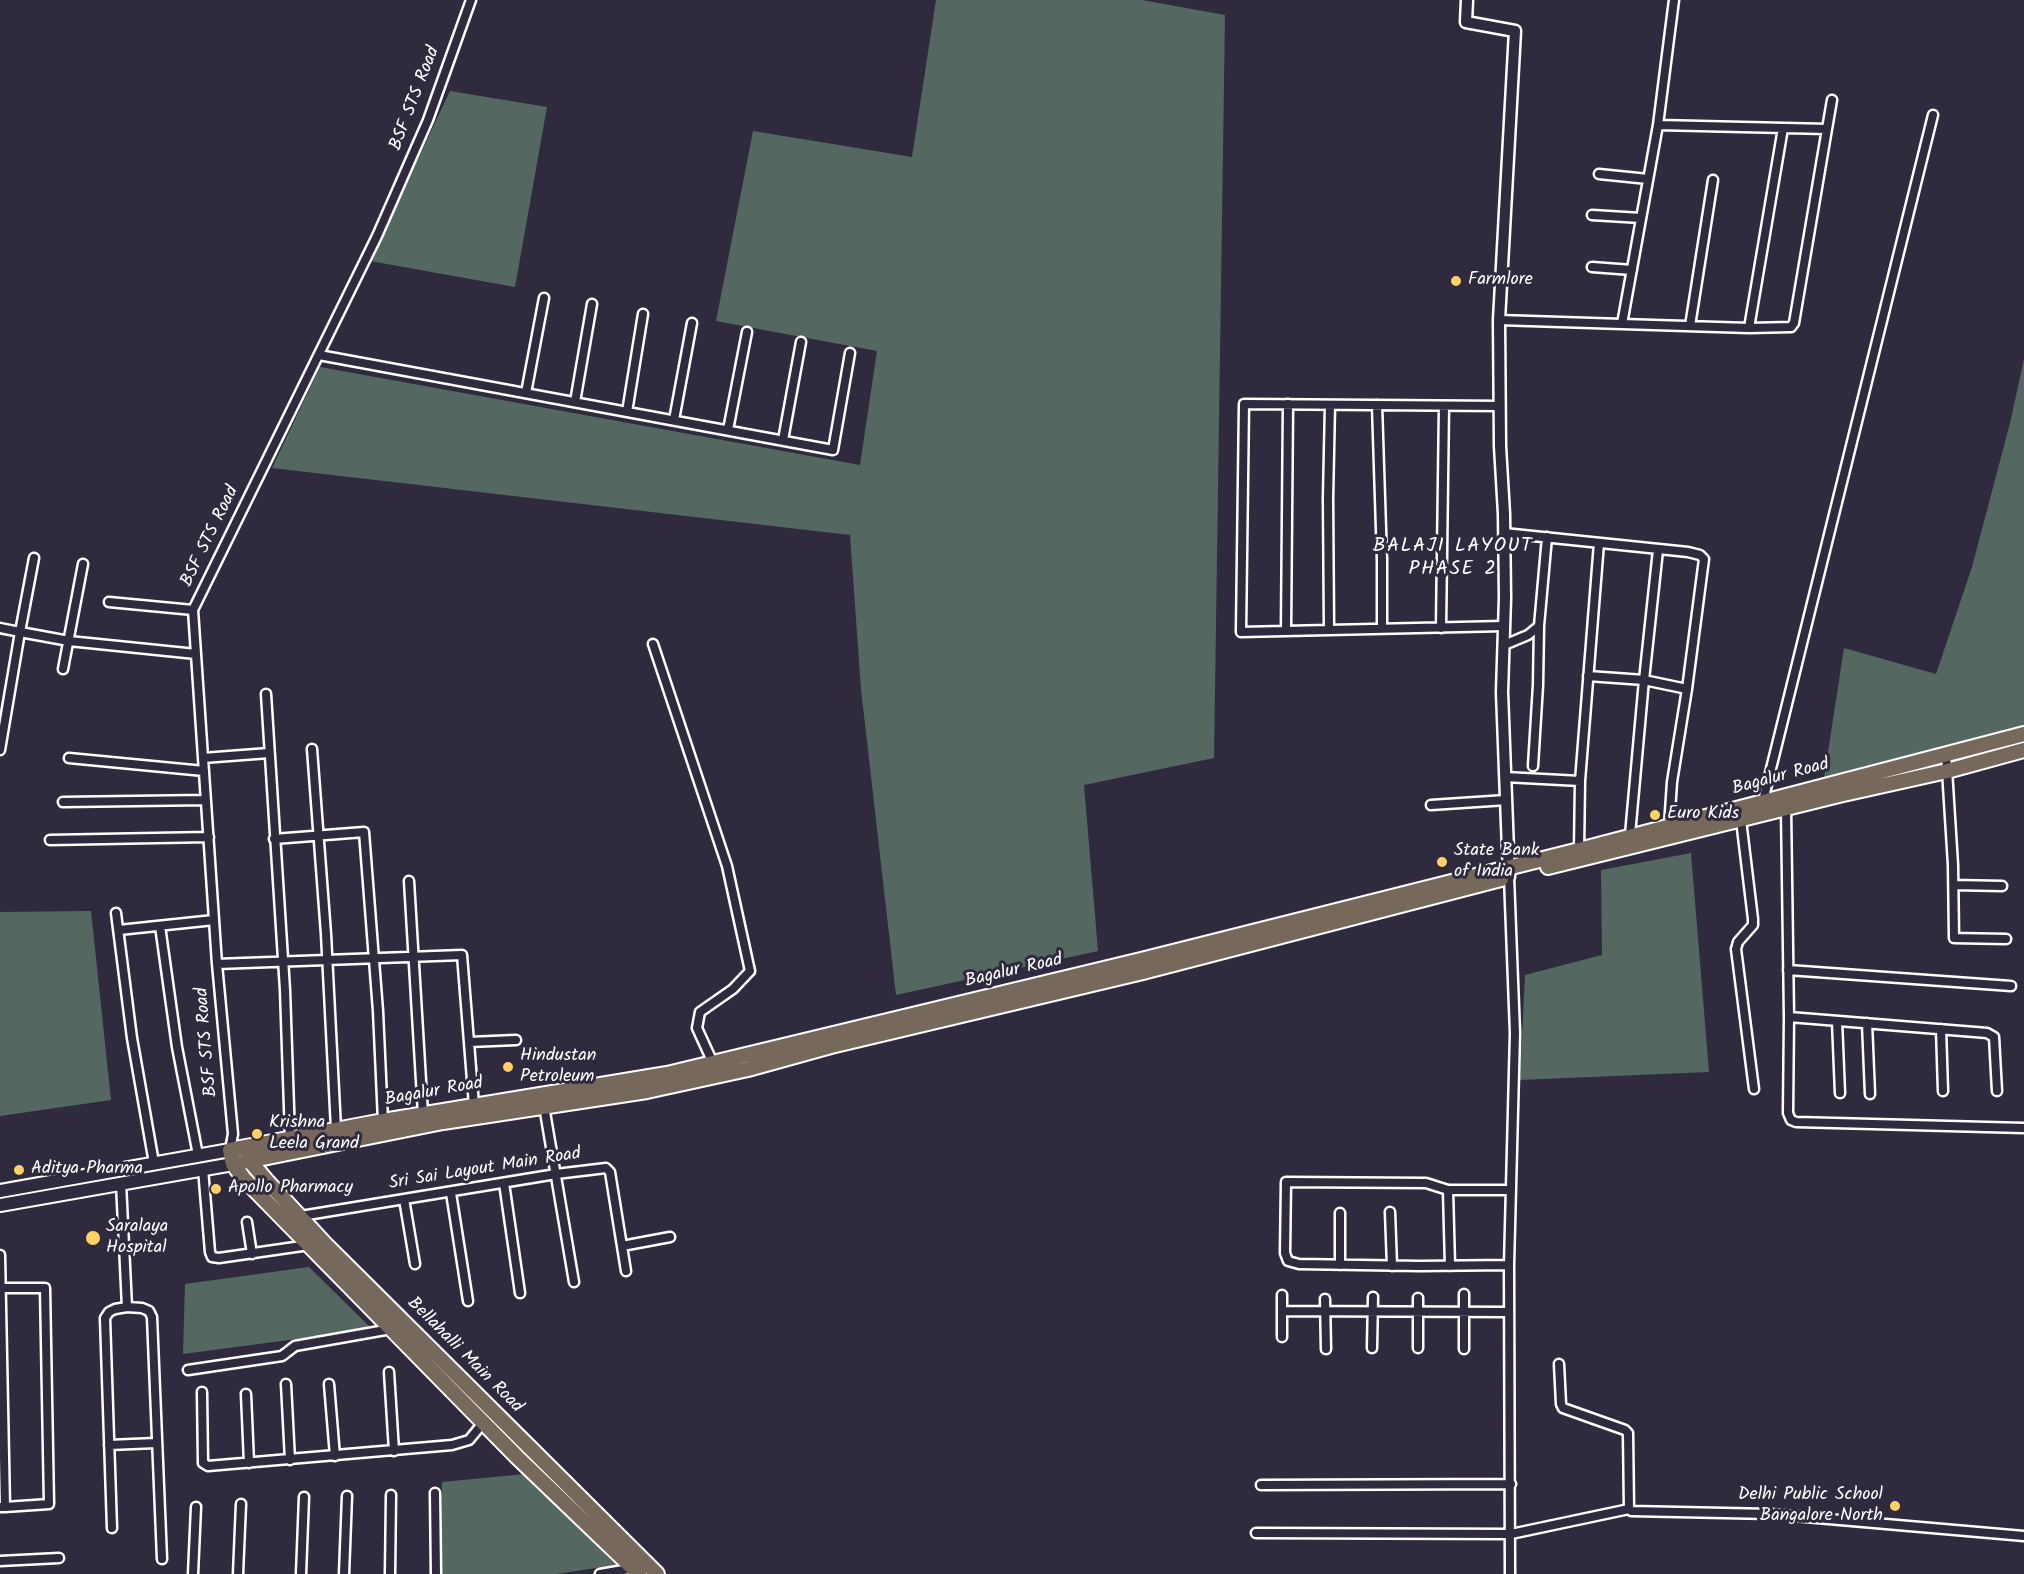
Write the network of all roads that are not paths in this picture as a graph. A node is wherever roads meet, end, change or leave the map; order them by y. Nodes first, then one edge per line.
1 (471, 0) edge
2 (1467, 0) edge
3 (1674, 0) edge
4 (1832, 100) dead end
5 (1933, 115) dead end
6 (1658, 124) junction
7 (1784, 128) junction
8 (1827, 129) junction
9 (1599, 174) dead end
10 (1648, 179) junction
11 (1713, 180) dead end
12 (1592, 215) dead end
13 (1641, 218) junction
14 (1592, 267) dead end
15 (1632, 270) junction
16 (544, 298) dead end
17 (592, 304) dead end
18 (643, 314) dead end
19 (1499, 320) junction
20 (692, 323) dead end
21 (1622, 324) junction
22 (1690, 326) junction
23 (1749, 328) junction
24 (747, 332) dead end
25 (801, 342) dead end
26 (850, 353) dead end
27 (319, 355) junction
28 (526, 393) junction
29 (575, 402) junction
30 (1288, 404) junction
31 (1330, 405) junction
32 (1377, 405) junction
33 (1444, 406) junction
34 (1500, 406) junction
35 (627, 412) junction
36 (674, 420) junction
37 (728, 430) junction
38 (783, 440) junction
39 (1504, 533) junction
40 (1547, 537) junction
41 (1599, 543) junction
42 (1658, 550) junction
43 (34, 558) dead end
44 (83, 564) dead end
45 (109, 602) dead end
46 (194, 610) junction
47 (1504, 626) junction
48 (1539, 626) junction
49 (0, 628) edge
50 (1382, 628) junction
51 (1441, 628) junction
52 (1286, 630) junction
53 (1329, 630) junction
54 (20, 632) junction
55 (69, 640) junction
56 (653, 644) dead end
57 (1503, 645) junction
58 (196, 654) junction
59 (63, 669) dead end
60 (1588, 676) junction
61 (1644, 680) junction
62 (1688, 689) junction
63 (266, 694) dead end
64 (2024, 734) edge
65 (0, 745) edge
66 (312, 749) dead end
67 (2024, 750) edge
68 (270, 753) junction
69 (1946, 754) junction
70 (69, 758) dead end
71 (203, 758) junction
72 (1533, 766) dead end
73 (204, 771) junction
74 (1947, 771) junction
75 (1505, 777) junction
76 (1580, 781) junction
77 (206, 800) junction
78 (1506, 800) junction
79 (63, 802) dead end
80 (1431, 805) dead end
81 (1762, 808) junction
82 (1786, 808) junction
83 (1741, 820) junction
84 (1669, 826) junction
85 (318, 835) junction
86 (1630, 835) junction
87 (209, 837) junction
88 (274, 839) junction
89 (50, 840) dead end
90 (1579, 850) junction
91 (1509, 872) junction
92 (409, 881) dead end
93 (1954, 885) junction
94 (2002, 886) dead end
95 (116, 913) dead end
96 (214, 920) junction
97 (160, 926) junction
98 (118, 930) junction
99 (2006, 939) dead end
100 (413, 957) junction
101 (374, 958) junction
102 (327, 960) junction
103 (282, 962) junction
104 (217, 964) junction
105 (1142, 966) junction
106 (1788, 970) junction
107 (2011, 986) dead end
108 (1789, 1017) junction
109 (1837, 1021) junction
110 (1867, 1023) junction
111 (1941, 1029) junction
112 (516, 1040) dead end
113 (469, 1042) junction
114 (713, 1063) junction
115 (1754, 1089) dead end
116 (1943, 1091) dead end
117 (1997, 1091) dead end
118 (1840, 1093) dead end
119 (1870, 1094) dead end
120 (474, 1105) junction
121 (544, 1106) junction
122 (423, 1113) junction
123 (383, 1120) junction
124 (2024, 1128) edge
125 (336, 1129) junction
126 (232, 1134) junction
127 (290, 1137) junction
128 (247, 1145) junction
129 (230, 1150) junction
130 (198, 1155) junction
131 (250, 1161) junction
132 (154, 1163) junction
133 (233, 1164) junction
134 (203, 1169) junction
135 (556, 1174) junction
136 (121, 1183) junction
137 (504, 1183) junction
138 (1448, 1190) junction
139 (1511, 1190) junction
140 (0, 1191) edge
141 (451, 1193) junction
142 (404, 1199) junction
143 (0, 1205) edge
144 (1390, 1212) dead end
145 (1340, 1213) dead end
146 (301, 1216) junction
147 (247, 1222) dead end
148 (670, 1237) dead end
149 (309, 1245) junction
150 (622, 1246) junction
151 (252, 1254) junction
152 (0, 1255) edge
153 (415, 1264) dead end
154 (1340, 1264) junction
155 (1509, 1265) junction
156 (1392, 1266) junction
157 (1450, 1266) junction
158 (626, 1271) dead end
159 (574, 1282) dead end
160 (1, 1288) edge
161 (520, 1293) dead end
162 (1464, 1294) dead end
163 (1282, 1295) dead end
164 (1373, 1297) dead end
165 (1419, 1298) dead end
166 (1325, 1299) dead end
167 (468, 1301) dead end
168 (127, 1307) junction
169 (1282, 1311) junction
170 (1325, 1311) junction
171 (1373, 1311) junction
172 (1418, 1312) junction
173 (1464, 1312) junction
174 (1509, 1312) junction
175 (392, 1329) junction
176 (1282, 1337) dead end
177 (1372, 1348) dead end
178 (1418, 1348) dead end
179 (1326, 1349) dead end
180 (1464, 1349) dead end
181 (1559, 1364) dead end
182 (188, 1370) dead end
183 (389, 1372) dead end
184 (286, 1384) dead end
185 (329, 1384) dead end
186 (202, 1392) dead end
187 (246, 1394) dead end
188 (483, 1423) junction
189 (156, 1443) junction
190 (109, 1445) junction
191 (394, 1452) junction
192 (335, 1456) junction
193 (290, 1460) junction
194 (249, 1463) junction
195 (1511, 1484) junction
196 (1261, 1485) dead end
197 (435, 1493) dead end
198 (391, 1495) dead end
199 (347, 1496) dead end
200 (304, 1497) dead end
201 (241, 1504) dead end
202 (2, 1507) edge
203 (196, 1507) dead end
204 (1629, 1509) junction
205 (112, 1528) dead end
206 (1256, 1533) dead end
207 (1511, 1534) junction
208 (2024, 1536) edge
209 (59, 1558) dead end
210 (162, 1559) dead end
211 (0, 1561) edge
212 (645, 1571) edge
213 (193, 1574) edge
214 (238, 1574) edge
215 (301, 1574) edge
216 (344, 1574) edge
217 (390, 1574) edge
218 (436, 1574) edge
219 (600, 1574) edge
220 (1510, 1574) edge

1 - 27 street, BSF STS Road
2 - 19 street
3 - 6 street
4 - 8 street
5 - 81 street
6 - 7 street
6 - 10 street
7 - 8 street
7 - 23 street
8 - 23 street
9 - 10 street
10 - 13 street
11 - 22 street
12 - 13 street
13 - 15 street
14 - 15 street
15 - 21 street
16 - 28 street
17 - 29 street
18 - 35 street
19 - 21 street
19 - 34 street
20 - 36 street
21 - 22 street
22 - 23 street
24 - 37 street
25 - 38 street
26 - 38 street
27 - 28 street
27 - 46 street, BSF STS Road
28 - 29 street
29 - 35 street
30 - 31 street
30 - 52 street
30 - 52 street
31 - 32 street
31 - 53 street
32 - 33 street
32 - 50 street
33 - 34 street
33 - 51 street
34 - 39 street
35 - 36 street
36 - 37 street
37 - 38 street
39 - 40 street
39 - 47 street
40 - 41 street
40 - 48 street
41 - 42 street
41 - 60 street
42 - 61 street
42 - 62 street
43 - 54 street
44 - 55 street
45 - 46 street
46 - 58 street, BSF STS Road
47 - 51 street
47 - 57 street
48 - 57 street
48 - 72 street
49 - 54 street
50 - 51 street
50 - 53 street
52 - 53 street
54 - 55 street
54 - 65 street
55 - 58 street
55 - 59 street
56 - 114 street
57 - 75 street
58 - 71 street, BSF STS Road
60 - 61 street
60 - 76 street
61 - 62 street
61 - 86 street
62 - 84 street
63 - 68 street
64 - 69 main road, Bagalur Road
66 - 85 street
67 - 74 main road, Bagalur Road
68 - 71 street
68 - 88 street
69 - 74 street
69 - 81 main road, Bagalur Road
70 - 73 street
71 - 73 street, BSF STS Road
73 - 77 street, BSF STS Road
74 - 82 main road, Bagalur Road
74 - 93 street
75 - 76 street
75 - 78 street
76 - 90 street
77 - 79 street
77 - 87 street, BSF STS Road
78 - 80 street
78 - 91 street
81 - 82 main road, Bagalur Road
81 - 83 main road, Bagalur Road
81 - 84 main road, Bagalur Road
82 - 106 street
83 - 91 main road, Bagalur Road
83 - 115 street
84 - 86 main road, Bagalur Road
85 - 88 street
85 - 101 street
85 - 102 street
86 - 90 main road, Bagalur Road
87 - 89 street
87 - 96 street, BSF STS Road
88 - 103 street
90 - 91 main road, Bagalur Road
91 - 105 main road, Bagalur Road
91 - 139 street
92 - 100 street
93 - 94 street
93 - 99 street
95 - 98 street
96 - 97 street
96 - 104 street, BSF STS Road
97 - 98 street
97 - 130 street
98 - 132 street
100 - 101 street
100 - 113 street
100 - 122 street
101 - 102 street
101 - 123 street
102 - 103 street
102 - 125 street
103 - 104 street
103 - 127 street
104 - 126 street, BSF STS Road
105 - 114 main road, Bagalur Road
105 - 121 main road, Bagalur Road
106 - 107 street
106 - 108 street
108 - 109 street
108 - 124 street
109 - 110 street
109 - 118 street
110 - 111 street
110 - 119 street
111 - 116 street
111 - 117 street
112 - 113 street
113 - 120 street
114 - 120 main road, Bagalur Road
120 - 122 main road, Bagalur Road
121 - 131 main road, Bagalur Road
121 - 135 street
122 - 123 main road, Bagalur Road
123 - 125 main road, Bagalur Road
125 - 127 main road, Bagalur Road
126 - 128 street
126 - 129 street, BSF STS Road
127 - 128 main road, Bagalur Road
128 - 129 main road, Bagalur Road
128 - 131 main road
129 - 130 main road, Bagalur Road
129 - 133 main road
130 - 132 main road, Bagalur Road
131 - 133 main road, Bagalur Road
131 - 146 main road, Bellahalli Main Road
132 - 140 main road, Bagalur Road
133 - 134 main road, Bagalur Road
133 - 149 main road, Bellahalli Main Road
134 - 136 main road, Bagalur Road
134 - 151 street
135 - 137 street, Sri Sai Layout Main Road
135 - 150 street, Sri Sai Layout Main Road
135 - 159 street
136 - 143 main road, Bagalur Road
136 - 168 street
137 - 141 street, Sri Sai Layout Main Road
137 - 161 street
138 - 139 street
138 - 154 street
138 - 157 street
139 - 155 street
141 - 142 street, Sri Sai Layout Main Road
141 - 167 street
142 - 146 street, Sri Sai Layout Main Road
142 - 153 street
144 - 156 street
145 - 154 street
146 - 212 main road, Bellahalli Main Road
147 - 151 street
148 - 150 street
149 - 151 street
149 - 175 main road, Bellahalli Main Road
150 - 158 street, Sri Sai Layout Main Road
152 - 160 street
154 - 156 street
155 - 157 street
155 - 174 street
156 - 157 street
160 - 202 street
160 - 202 street
162 - 173 street
163 - 169 street
164 - 171 street
165 - 172 street
166 - 170 street
168 - 189 street
168 - 190 street
169 - 170 street
169 - 176 street
170 - 171 street
170 - 179 street
171 - 172 street
171 - 177 street
172 - 173 street
172 - 178 street
173 - 174 street
173 - 180 street
174 - 195 street
175 - 182 street
175 - 188 main road, Bellahalli Main Road
181 - 204 street
183 - 191 street
184 - 193 street
185 - 192 street
186 - 194 street
187 - 194 street
188 - 191 street
188 - 212 main road, Bellahalli Main Road
189 - 190 street
189 - 210 street
190 - 205 street
191 - 192 street
192 - 193 street
193 - 194 street
195 - 196 street
195 - 207 street
197 - 218 street
198 - 217 street
199 - 216 street
200 - 215 street
201 - 214 street
203 - 213 street
204 - 207 street
204 - 208 street
206 - 207 street
207 - 220 street
209 - 211 street
212 - 219 street

